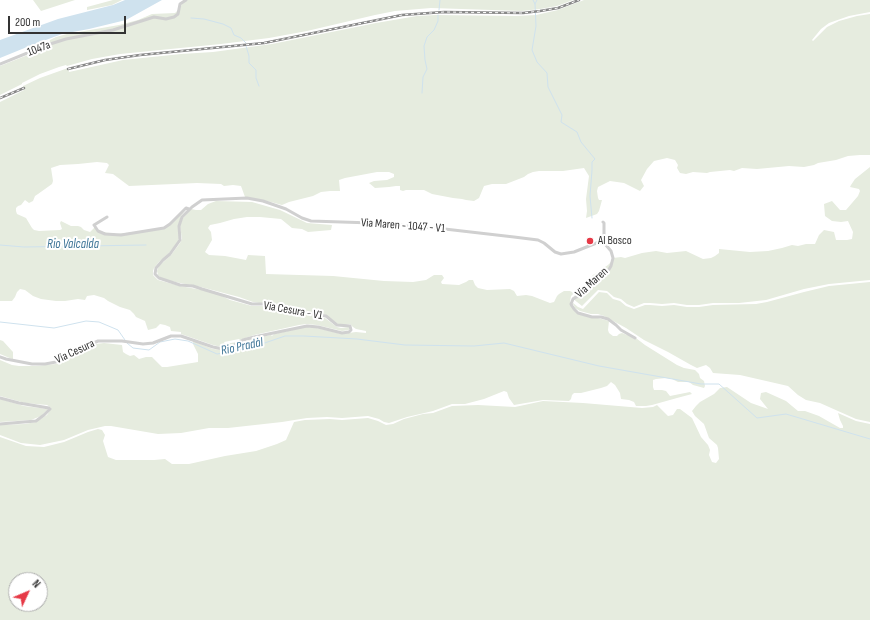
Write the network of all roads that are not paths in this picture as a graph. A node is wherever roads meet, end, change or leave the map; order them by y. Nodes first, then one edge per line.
1 (186, 0) edge
2 (0, 64) edge
3 (189, 209) junction
4 (107, 217) dead end
5 (602, 222) dead end
6 (602, 242) junction
7 (635, 338) dead end
8 (131, 343) joint
9 (0, 357) edge
10 (0, 398) edge
11 (0, 424) edge

1 - 2 street, 1047a
3 - 4 street
3 - 6 street, Via Maren - 1047 - V1
3 - 8 street, Via Cesura - V1
5 - 6 street
6 - 7 street, Via Maren
8 - 9 street, Via Cesura
10 - 11 street

